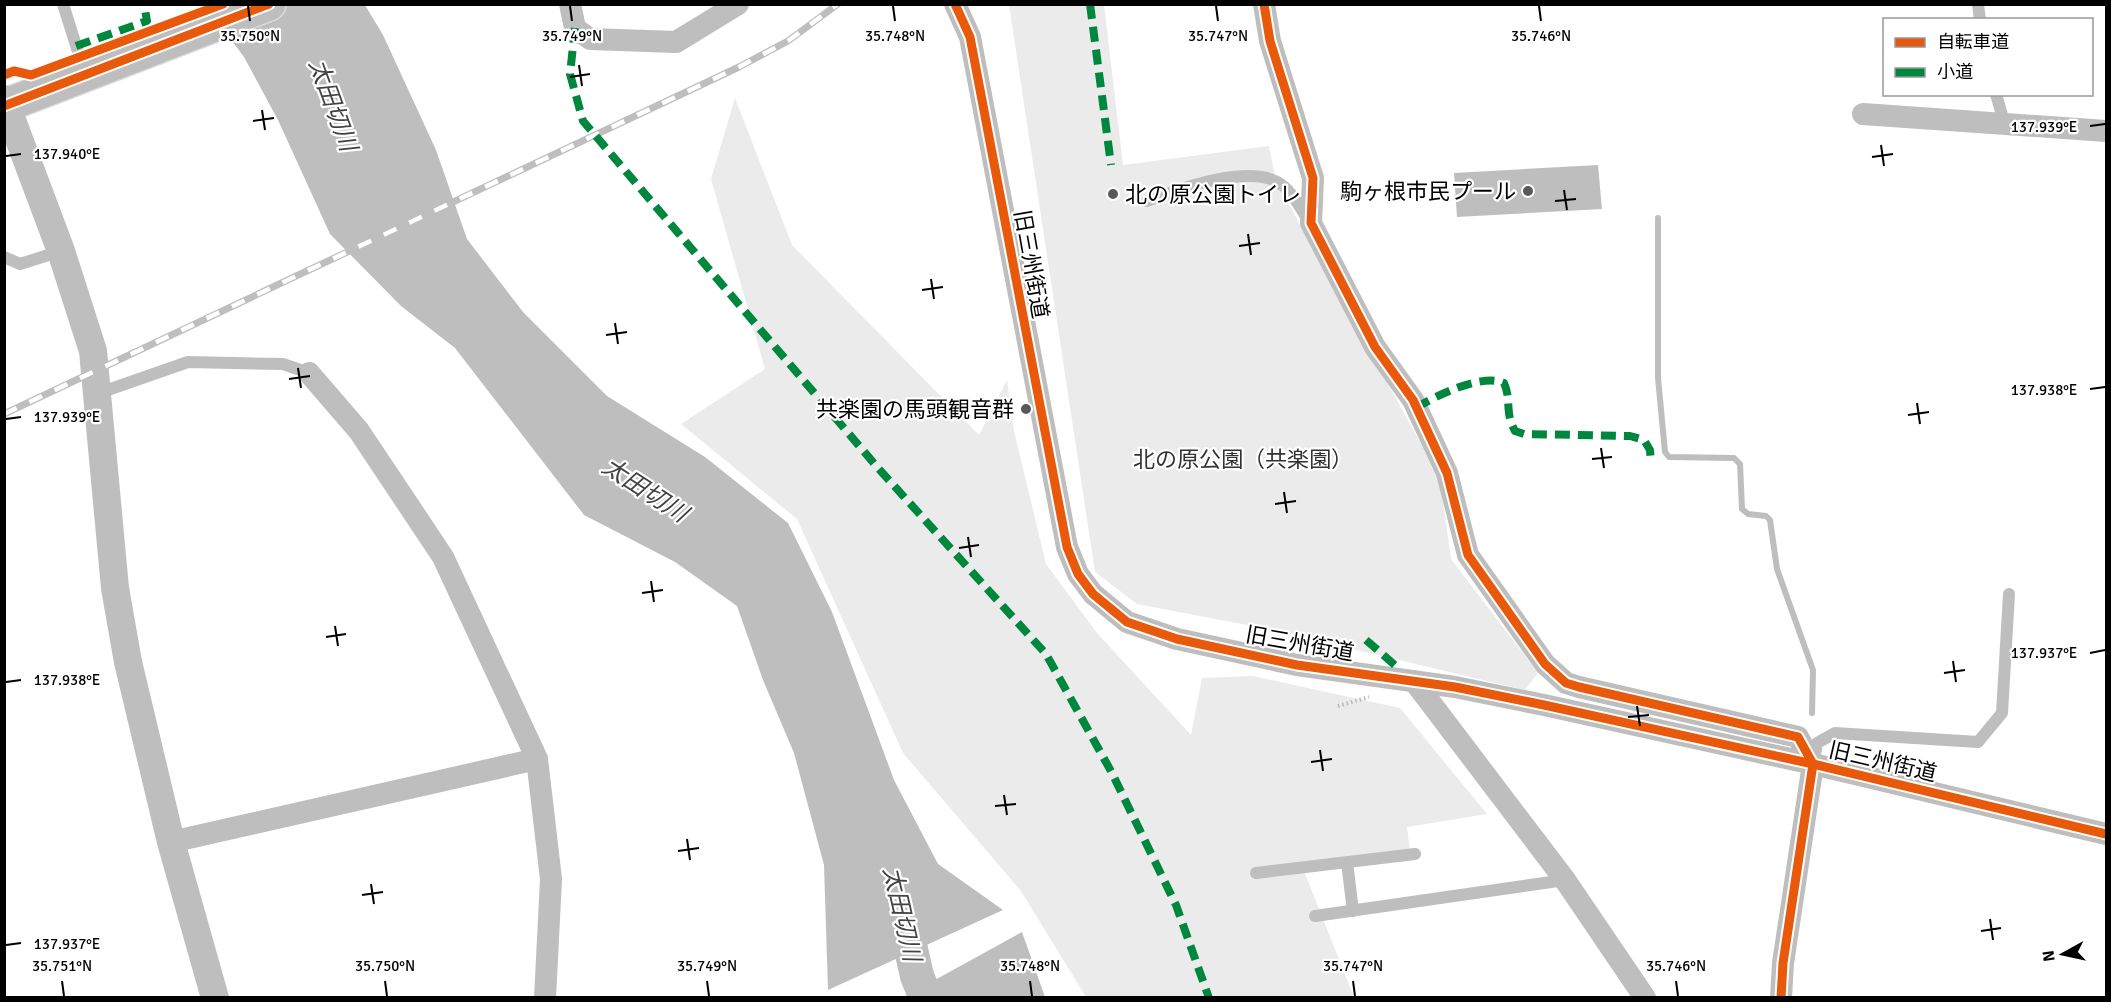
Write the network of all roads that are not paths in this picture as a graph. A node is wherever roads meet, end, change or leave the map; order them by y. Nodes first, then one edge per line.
1 (63, 4) edge
2 (269, 4) edge
3 (570, 4) edge
4 (738, 4) edge
5 (956, 4) edge
6 (1264, 4) edge
7 (85, 75) junction
8 (1997, 96) edge
9 (5, 103) edge
10 (1863, 114) dead end
11 (2004, 122) junction
12 (2106, 131) edge
13 (1147, 201) dead end
14 (1311, 223) junction
15 (61, 251) junction
16 (4, 257) edge
17 (309, 373) joint
18 (99, 393) junction
19 (2010, 594) dead end
20 (1414, 681) junction
21 (1658, 705) junction
22 (1652, 730) junction
23 (537, 759) junction
24 (1813, 764) junction
25 (2106, 834) edge
26 (171, 842) junction
27 (1415, 854) dead end
28 (1347, 862) junction
29 (1256, 873) dead end
30 (1566, 880) junction
31 (1353, 910) junction
32 (1315, 916) dead end
33 (215, 998) edge
34 (545, 998) edge
35 (1645, 998) edge
36 (1781, 998) edge

1 - 7 lane
2 - 7 highway
3 - 4 street
5 - 20 street, 旧三州街道
6 - 14 street
7 - 9 highway
8 - 11 lane
9 - 15 street
10 - 11 street
11 - 12 street
13 - 14 lane
14 - 21 street
15 - 16 lane
15 - 18 street
17 - 18 lane
17 - 23 street
18 - 26 street
19 - 24 lane
20 - 22 street, 旧三州街道
20 - 30 street
21 - 22 lane
21 - 24 street
22 - 24 street, 旧三州街道
23 - 26 street
23 - 34 street
24 - 25 street, 旧三州街道
24 - 36 street
26 - 33 street
27 - 28 lane
28 - 29 lane
28 - 31 lane
30 - 31 lane
30 - 35 street
31 - 32 lane

